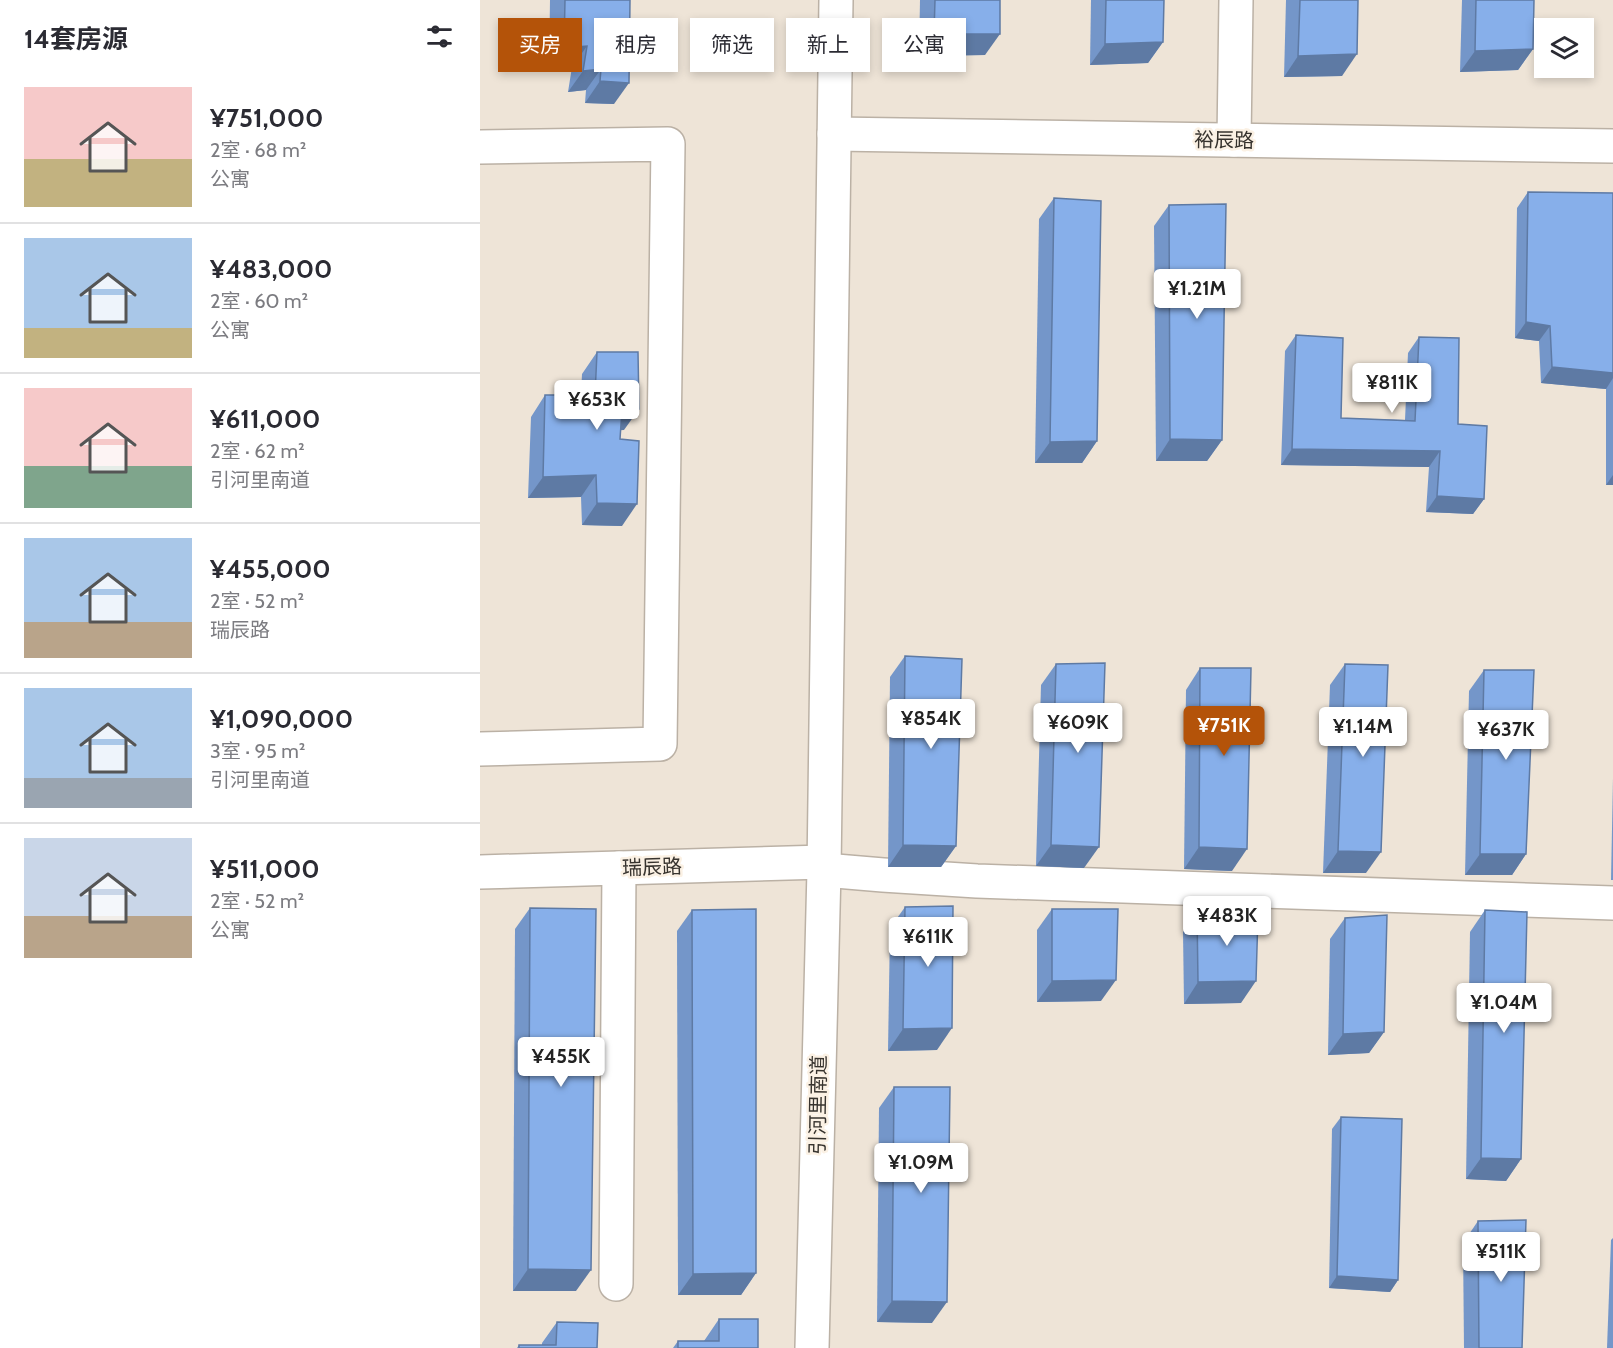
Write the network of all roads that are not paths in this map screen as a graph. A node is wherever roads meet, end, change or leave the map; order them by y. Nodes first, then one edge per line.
1 (836, 0) edge
2 (1236, 0) edge
3 (834, 134) junction
4 (1234, 140) junction
5 (1613, 146) edge
6 (480, 147) edge
7 (480, 749) edge
8 (824, 870) junction
9 (480, 872) edge
10 (619, 875) junction
11 (480, 886) edge
12 (1613, 903) edge
13 (616, 1284) dead end
14 (812, 1348) edge

1 - 3 street, 引河里南道
2 - 4 street
3 - 4 street, 裕辰路
3 - 8 street, 引河里南道
4 - 5 street, 裕辰路
6 - 7 street
8 - 10 street, 瑞辰路
8 - 12 street, 瑞辰路
8 - 14 street, 引河里南道
9 - 10 street, 瑞辰路
10 - 11 street, 瑞辰路
10 - 13 street

